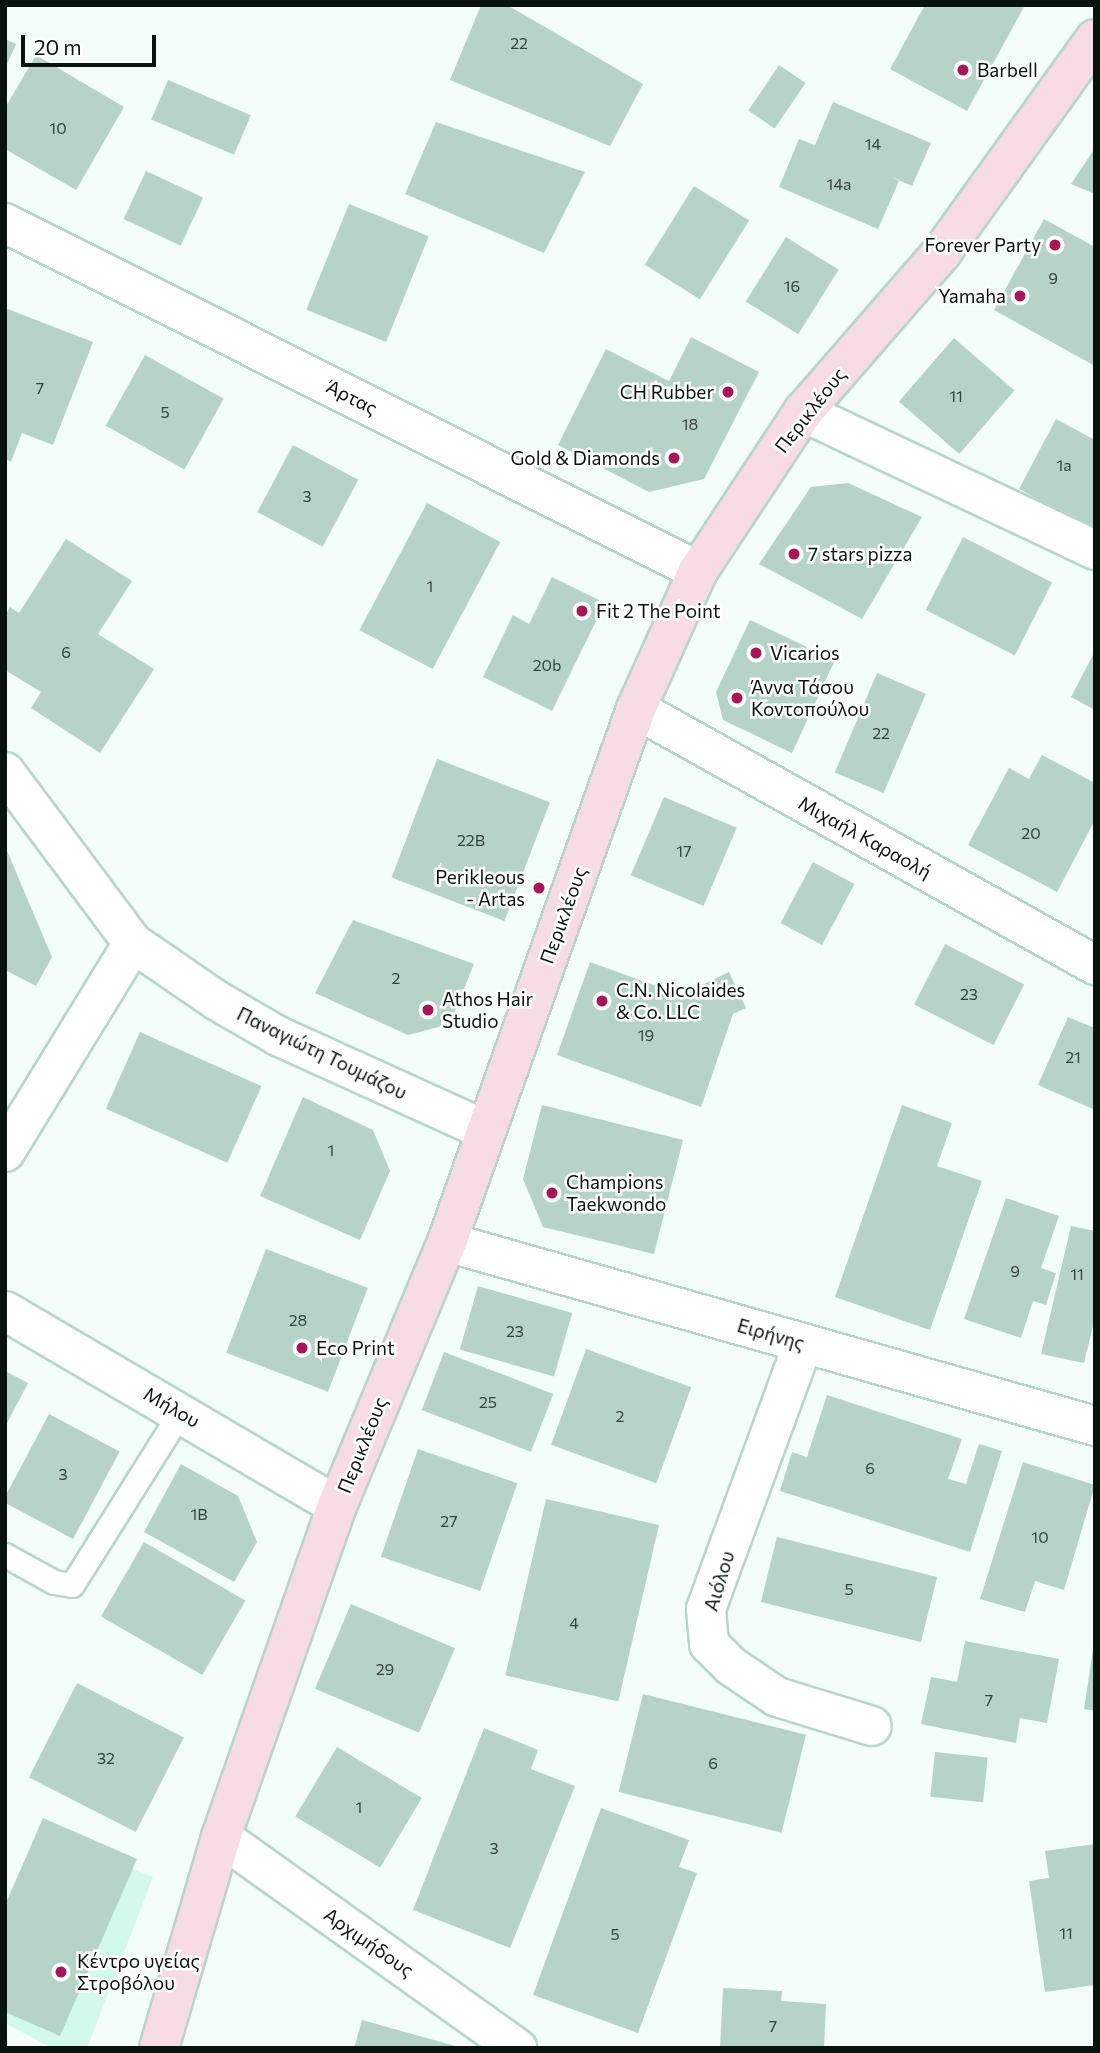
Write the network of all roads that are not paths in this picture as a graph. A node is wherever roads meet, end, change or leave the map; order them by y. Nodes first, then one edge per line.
1 (1095, 39) edge
2 (5, 223) edge
3 (803, 412) junction
4 (1095, 550) edge
5 (698, 571) junction
6 (636, 709) junction
7 (5, 772) edge
8 (133, 943) junction
9 (1095, 965) edge
10 (485, 1130) junction
11 (5, 1152) edge
12 (447, 1242) junction
13 (5, 1311) edge
14 (803, 1344) junction
15 (181, 1411) junction
16 (1095, 1426) edge
17 (337, 1506) junction
18 (5, 1555) edge
19 (873, 1726) dead end
20 (221, 1837) junction
21 (159, 2048) edge
22 (517, 2048) edge

1 - 3 main road, Περικλέους
2 - 5 street, Άρτας
3 - 4 street
3 - 5 main road, Περικλέους
5 - 6 main road, Περικλέους
6 - 9 street, Μιχαήλ Καραολή
6 - 10 main road, Περικλέους
7 - 8 street, Παναγιώτη Τουμάζου
8 - 10 street, Παναγιώτη Τουμάζου
8 - 11 street
10 - 12 main road, Περικλέους
12 - 14 street, Ειρήνης
12 - 17 main road, Περικλέους
13 - 15 street, Μήλου
14 - 16 street, Ειρήνης
14 - 19 street, Αιόλου
15 - 17 street, Μήλου
15 - 18 lane
17 - 20 main road, Περικλέους
20 - 21 main road, Περικλέους
20 - 22 street, Αρχιμήδους

